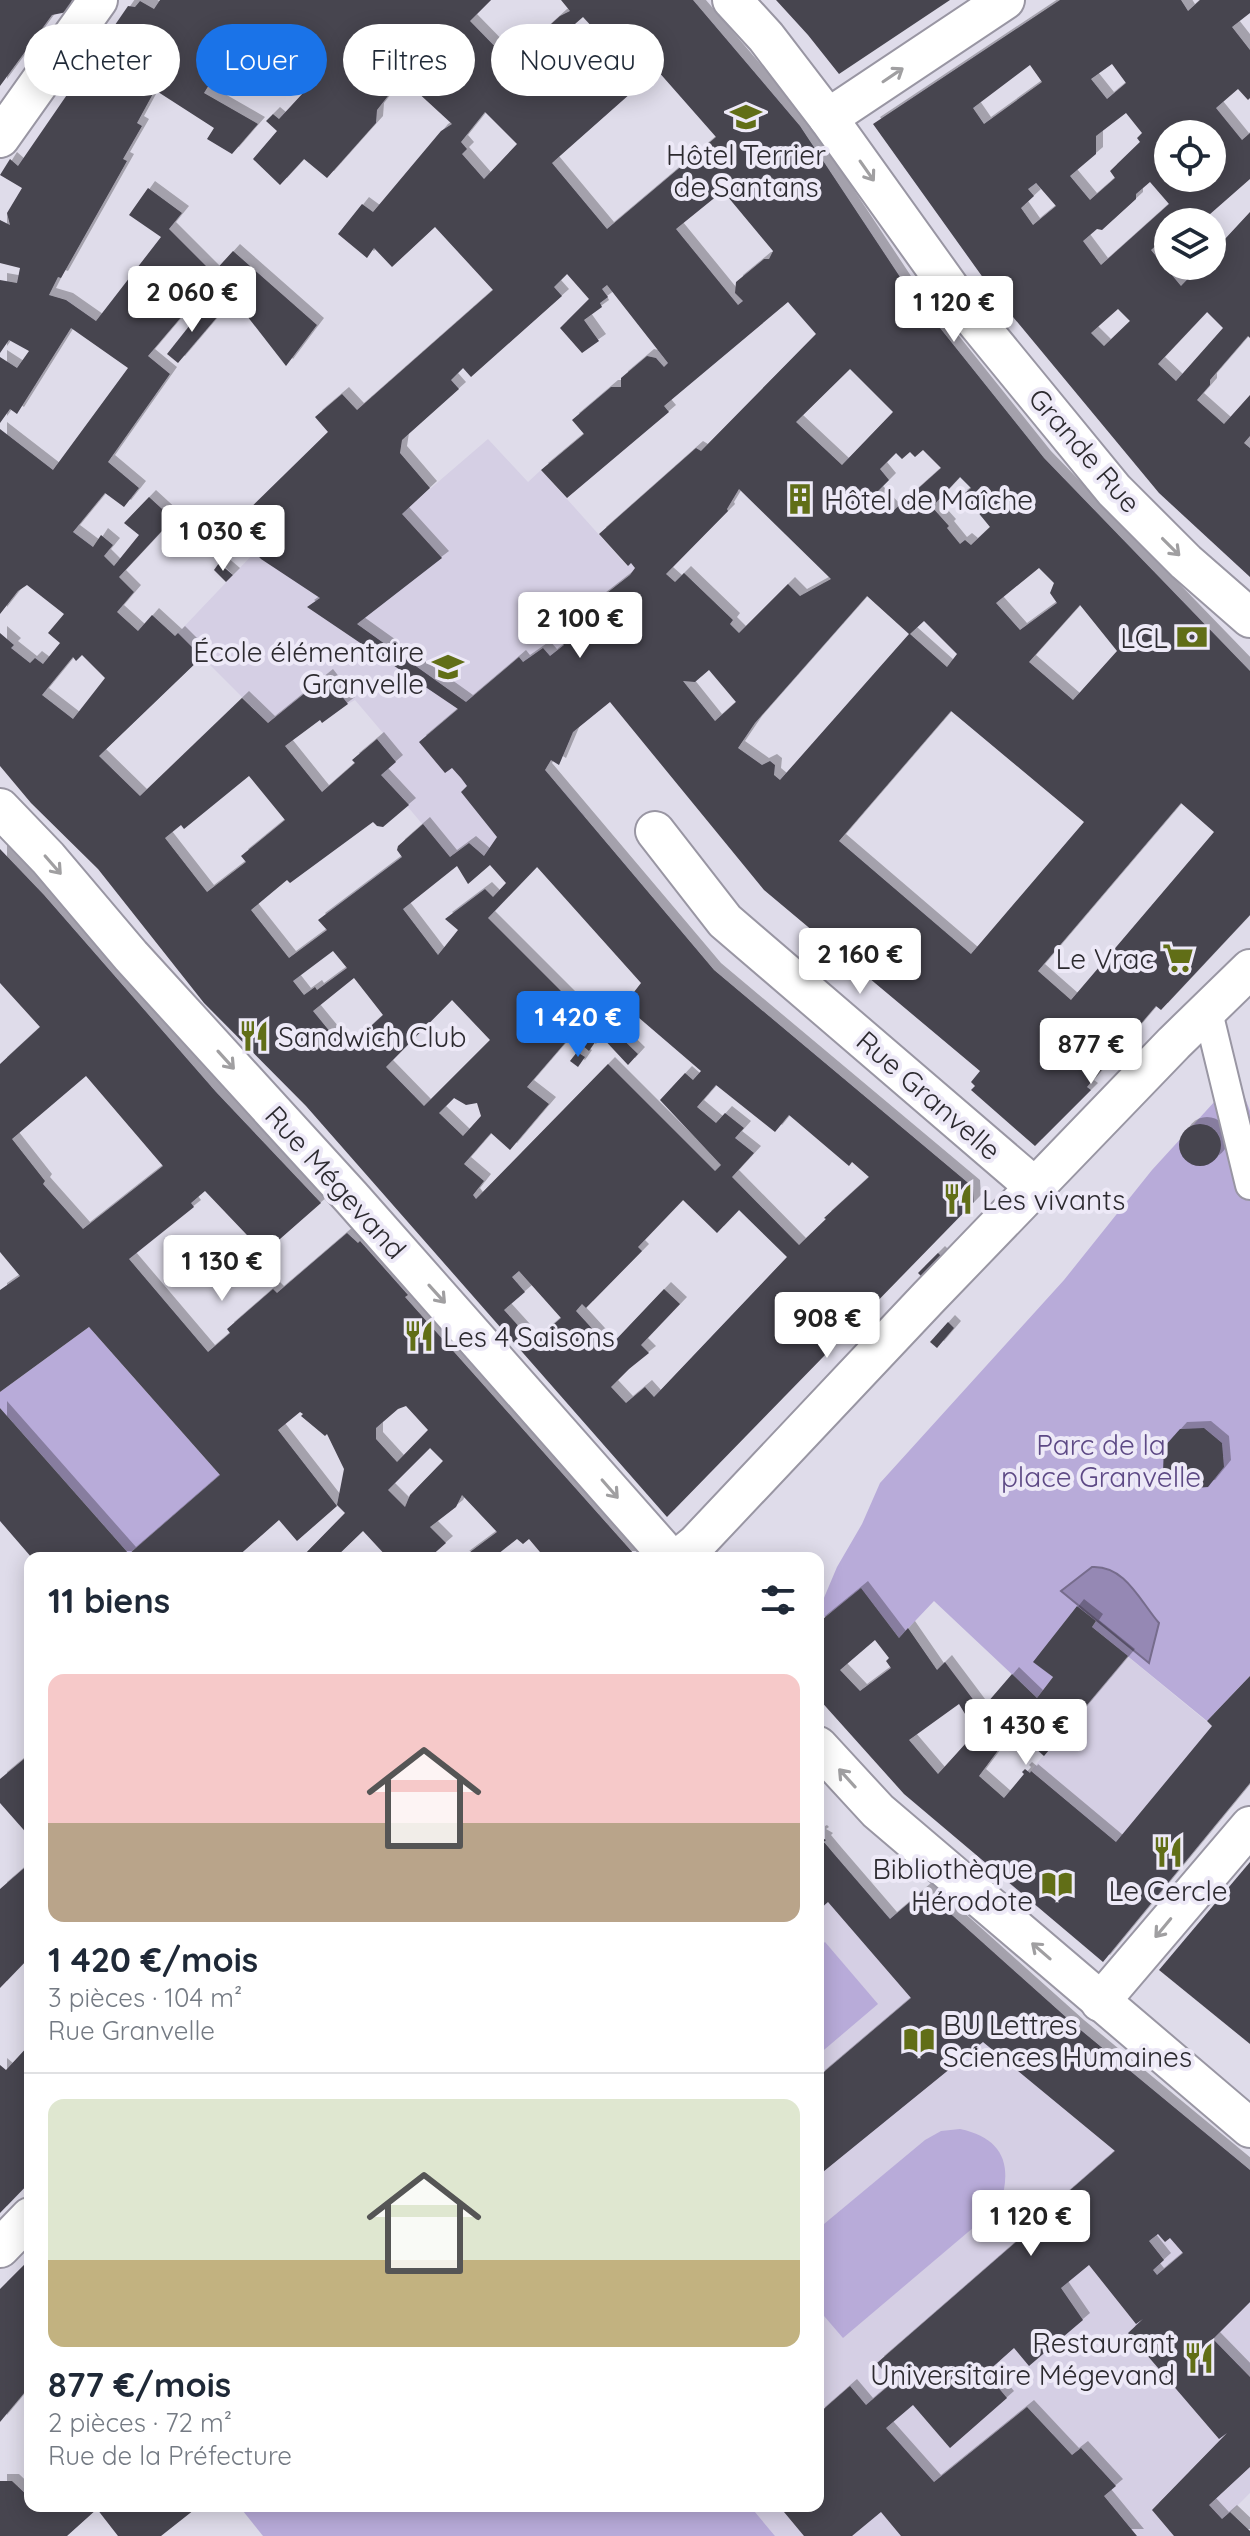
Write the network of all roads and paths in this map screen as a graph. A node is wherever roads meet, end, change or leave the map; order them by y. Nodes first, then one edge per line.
1 (98, 0) edge
2 (732, 0) edge
3 (1005, 0) edge
4 (828, 118) junction
5 (0, 138) edge
6 (1250, 618) edge
7 (0, 808) edge
8 (655, 831) dead end
9 (1250, 969) edge
10 (1208, 1012) junction
11 (1250, 1185) edge
12 (1036, 1188) junction
13 (665, 1552) edge
14 (686, 1552) edge
15 (824, 1752) edge
16 (1250, 1826) edge
17 (1100, 2002) junction
18 (1250, 2128) edge
19 (24, 2223) edge
20 (0, 2248) edge

1 - 5 street
2 - 4 street, Grande Rue
4 -> 3 street
4 -> 6 street, Grande Rue
7 -> 13 street, Rue Mégevand
8 - 12 street, Rue Granvelle
9 - 10 street
10 - 11 street
10 - 12 street
12 - 14 street
17 -> 15 street
16 -> 17 street
17 - 18 street
19 - 20 street

